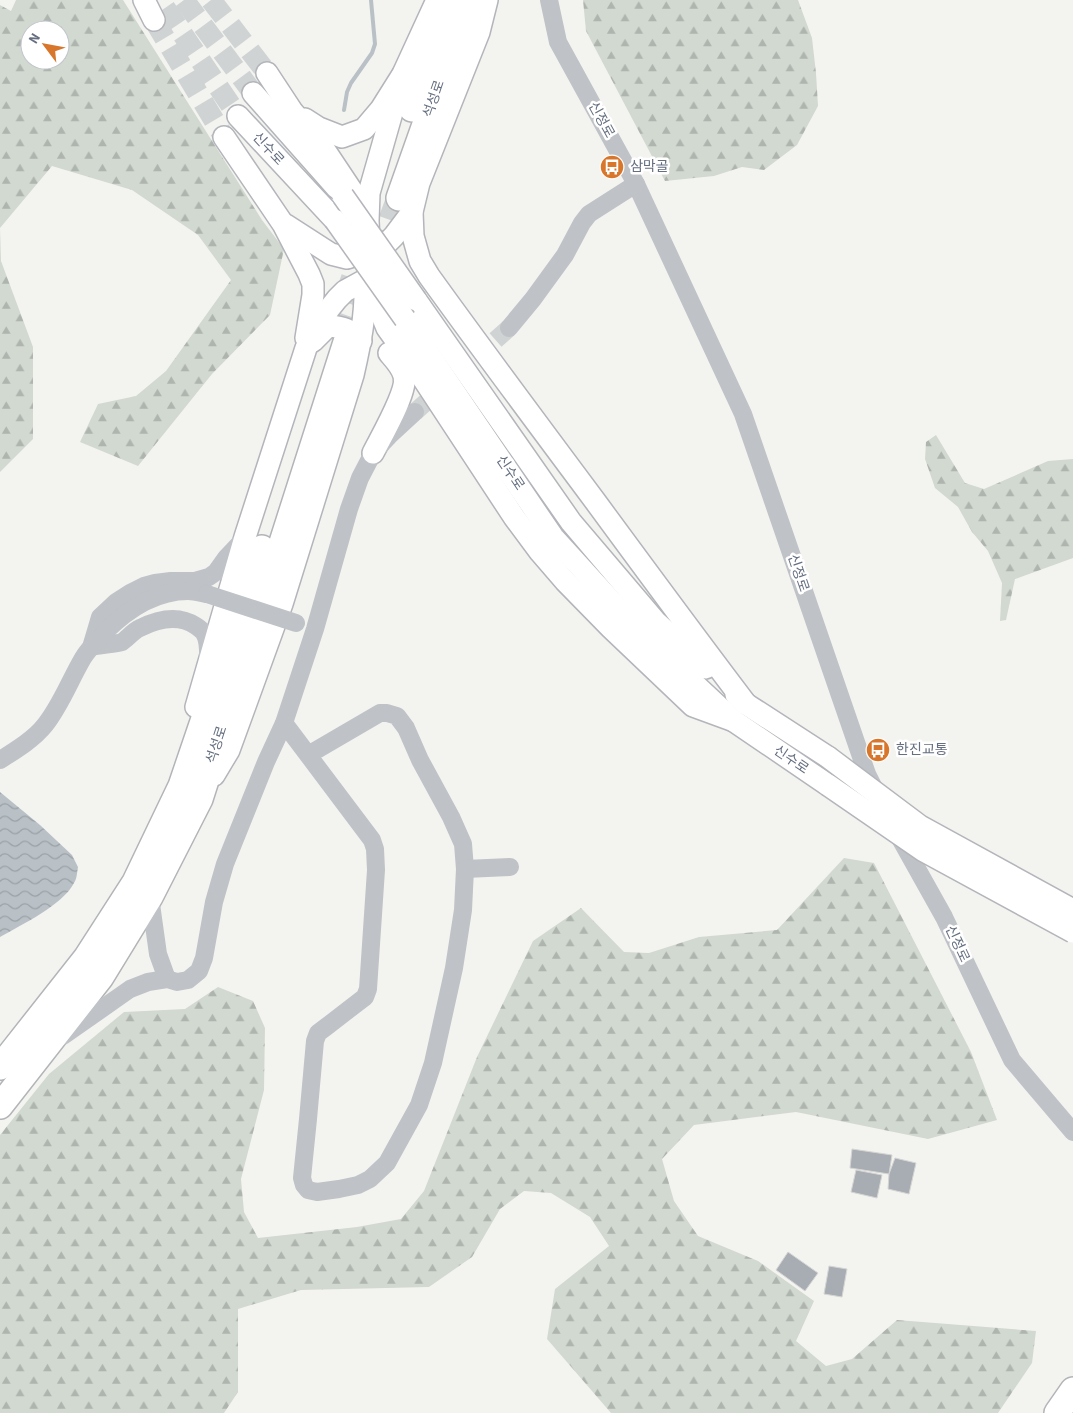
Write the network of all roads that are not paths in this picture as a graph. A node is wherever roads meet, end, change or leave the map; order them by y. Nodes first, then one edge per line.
1 (144, 0) edge
2 (437, 0) edge
3 (450, 0) edge
4 (469, 0) edge
5 (487, 0) edge
6 (549, 0) edge
7 (160, 9) tunnel mouth
8 (267, 74) tunnel mouth
9 (403, 74) junction
10 (253, 94) tunnel mouth
11 (292, 111) junction
12 (238, 116) tunnel mouth
13 (224, 137) tunnel mouth
14 (420, 183) junction
15 (636, 184) junction
16 (391, 199) junction
17 (283, 224) junction
18 (366, 252) junction
19 (428, 276) junction
20 (368, 279) junction
21 (508, 328) tunnel mouth
22 (347, 340) junction
23 (306, 348) junction
24 (389, 353) junction
25 (420, 374) junction
26 (353, 375) junction
27 (415, 412) tunnel mouth
28 (373, 453) junction
29 (245, 537) junction
30 (315, 629) junction
31 (91, 647) junction
32 (208, 666) junction
33 (740, 712) junction
34 (284, 722) junction
35 (308, 755) junction
36 (0, 760) edge
37 (190, 792) junction
38 (510, 867) dead end
39 (465, 868) junction
40 (150, 897) junction
41 (1073, 910) edge
42 (1073, 932) edge
43 (167, 979) junction
44 (46, 1047) junction
45 (0, 1068) edge
46 (0, 1106) edge
47 (1073, 1132) edge
48 (1073, 1390) edge
49 (1057, 1413) edge

1 - 7 main road
2 - 9 main road
3 - 16 highway, 석성로
4 - 16 highway, 석성로
5 - 14 main road
6 - 15 street, 신정로
8 - 11 main road
9 - 11 main road
9 - 16 main road
10 - 33 main road, 신수로, bridge
11 - 18 main road
12 - 33 main road, 신수로, bridge
13 - 17 main road
14 - 16 main road
14 - 16 main road
15 - 21 street
15 - 47 street, 신정로
16 - 18 main road
16 - 18 main road
16 - 19 main road
17 - 18 main road
17 - 23 main road
18 - 20 main road
19 - 20 main road
19 - 33 main road
20 - 22 main road
20 - 23 main road
20 - 25 main road
22 - 23 main road
22 - 26 main road
22 - 37 highway, 석성로
23 - 29 main road
24 - 25 main road
24 - 26 main road
24 - 28 main road
25 - 33 main road
26 - 37 main road
27 - 28 street
28 - 30 street
29 - 31 street
29 - 32 main road
30 - 31 street, bridge
30 - 34 street
31 - 32 street
31 - 36 street
32 - 37 main road
33 - 41 main road, 신수로, bridge
33 - 42 main road, 신수로, bridge
34 - 35 street
34 - 43 street
35 - 39 street
35 - 39 street
37 - 40 highway, 석성로
37 - 45 highway, 석성로
38 - 39 street
40 - 43 street
40 - 44 highway, 석성로
43 - 44 street
44 - 46 highway, 석성로
48 - 49 highway

